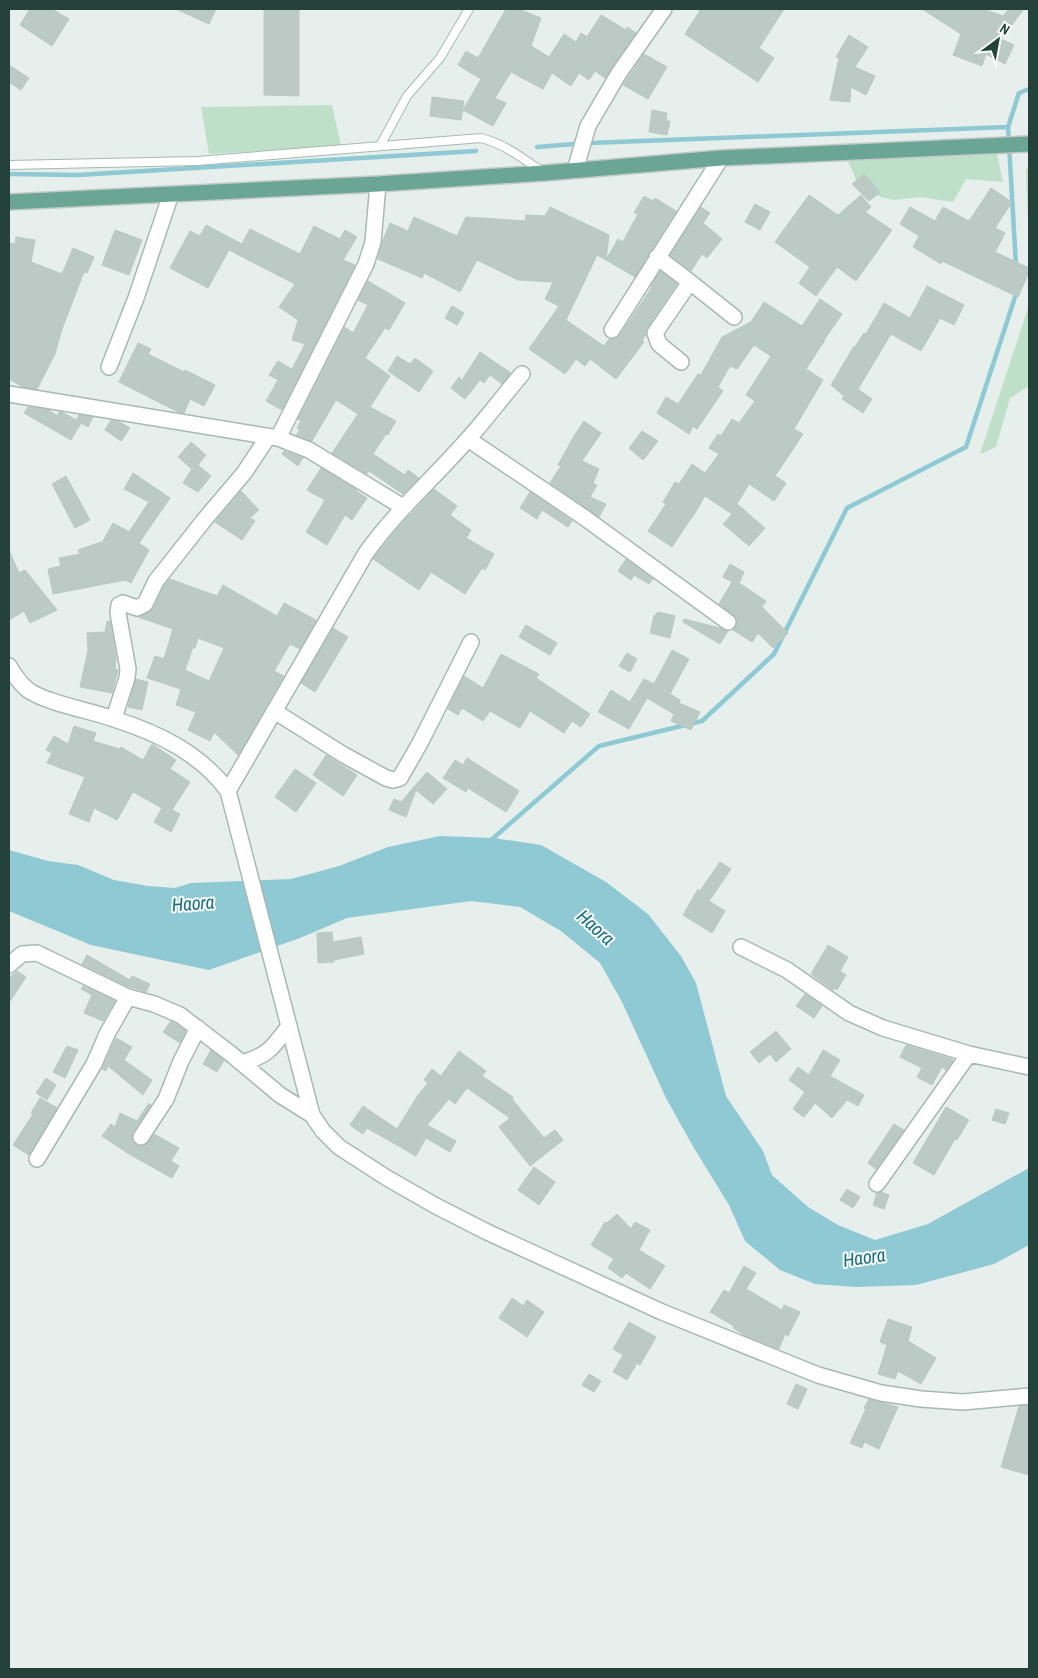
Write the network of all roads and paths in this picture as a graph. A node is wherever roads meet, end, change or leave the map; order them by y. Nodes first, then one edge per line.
1 (468, 9) edge
2 (664, 9) edge
3 (1029, 144) edge
4 (380, 146) junction
5 (721, 158) junction
6 (9, 165) edge
7 (574, 170) junction
8 (545, 173) junction
9 (378, 184) junction
10 (172, 194) junction
11 (9, 202) edge
12 (657, 257) junction
13 (690, 282) junction
14 (734, 317) dead end
15 (612, 330) dead end
16 (681, 362) dead end
17 (109, 367) dead end
18 (522, 374) dead end
19 (9, 394) edge
20 (273, 438) junction
21 (468, 439) junction
22 (404, 507) junction
23 (728, 622) dead end
24 (470, 642) dead end
25 (9, 666) edge
26 (274, 711) junction
27 (114, 718) junction
28 (228, 792) junction
29 (741, 947) dead end
30 (9, 965) edge
31 (128, 997) junction
32 (288, 1020) junction
33 (198, 1028) junction
34 (969, 1054) junction
35 (242, 1063) junction
36 (1029, 1067) edge
37 (312, 1115) junction
38 (141, 1137) dead end
39 (37, 1159) dead end
40 (877, 1184) dead end
41 (1029, 1396) edge

1 - 4 lane
2 - 7 street
3 - 5 main road
4 - 6 lane
4 - 8 lane
5 - 7 main road
5 - 12 street
7 - 8 main road
8 - 9 main road
9 - 10 main road
9 - 20 street
10 - 11 main road
10 - 17 street
12 - 13 street
12 - 15 street
13 - 14 street
13 - 16 street
18 - 21 street
19 - 20 street
20 - 22 street
20 - 27 street
21 - 22 street
21 - 23 street
22 - 26 street
24 - 26 street
25 - 27 street
26 - 28 street
27 - 28 street
28 - 32 street
29 - 34 street
30 - 31 street
31 - 33 street
31 - 39 street
32 - 35 street
32 - 37 street
33 - 35 street
33 - 38 street
34 - 36 street
34 - 40 street
35 - 37 street
37 - 41 street

